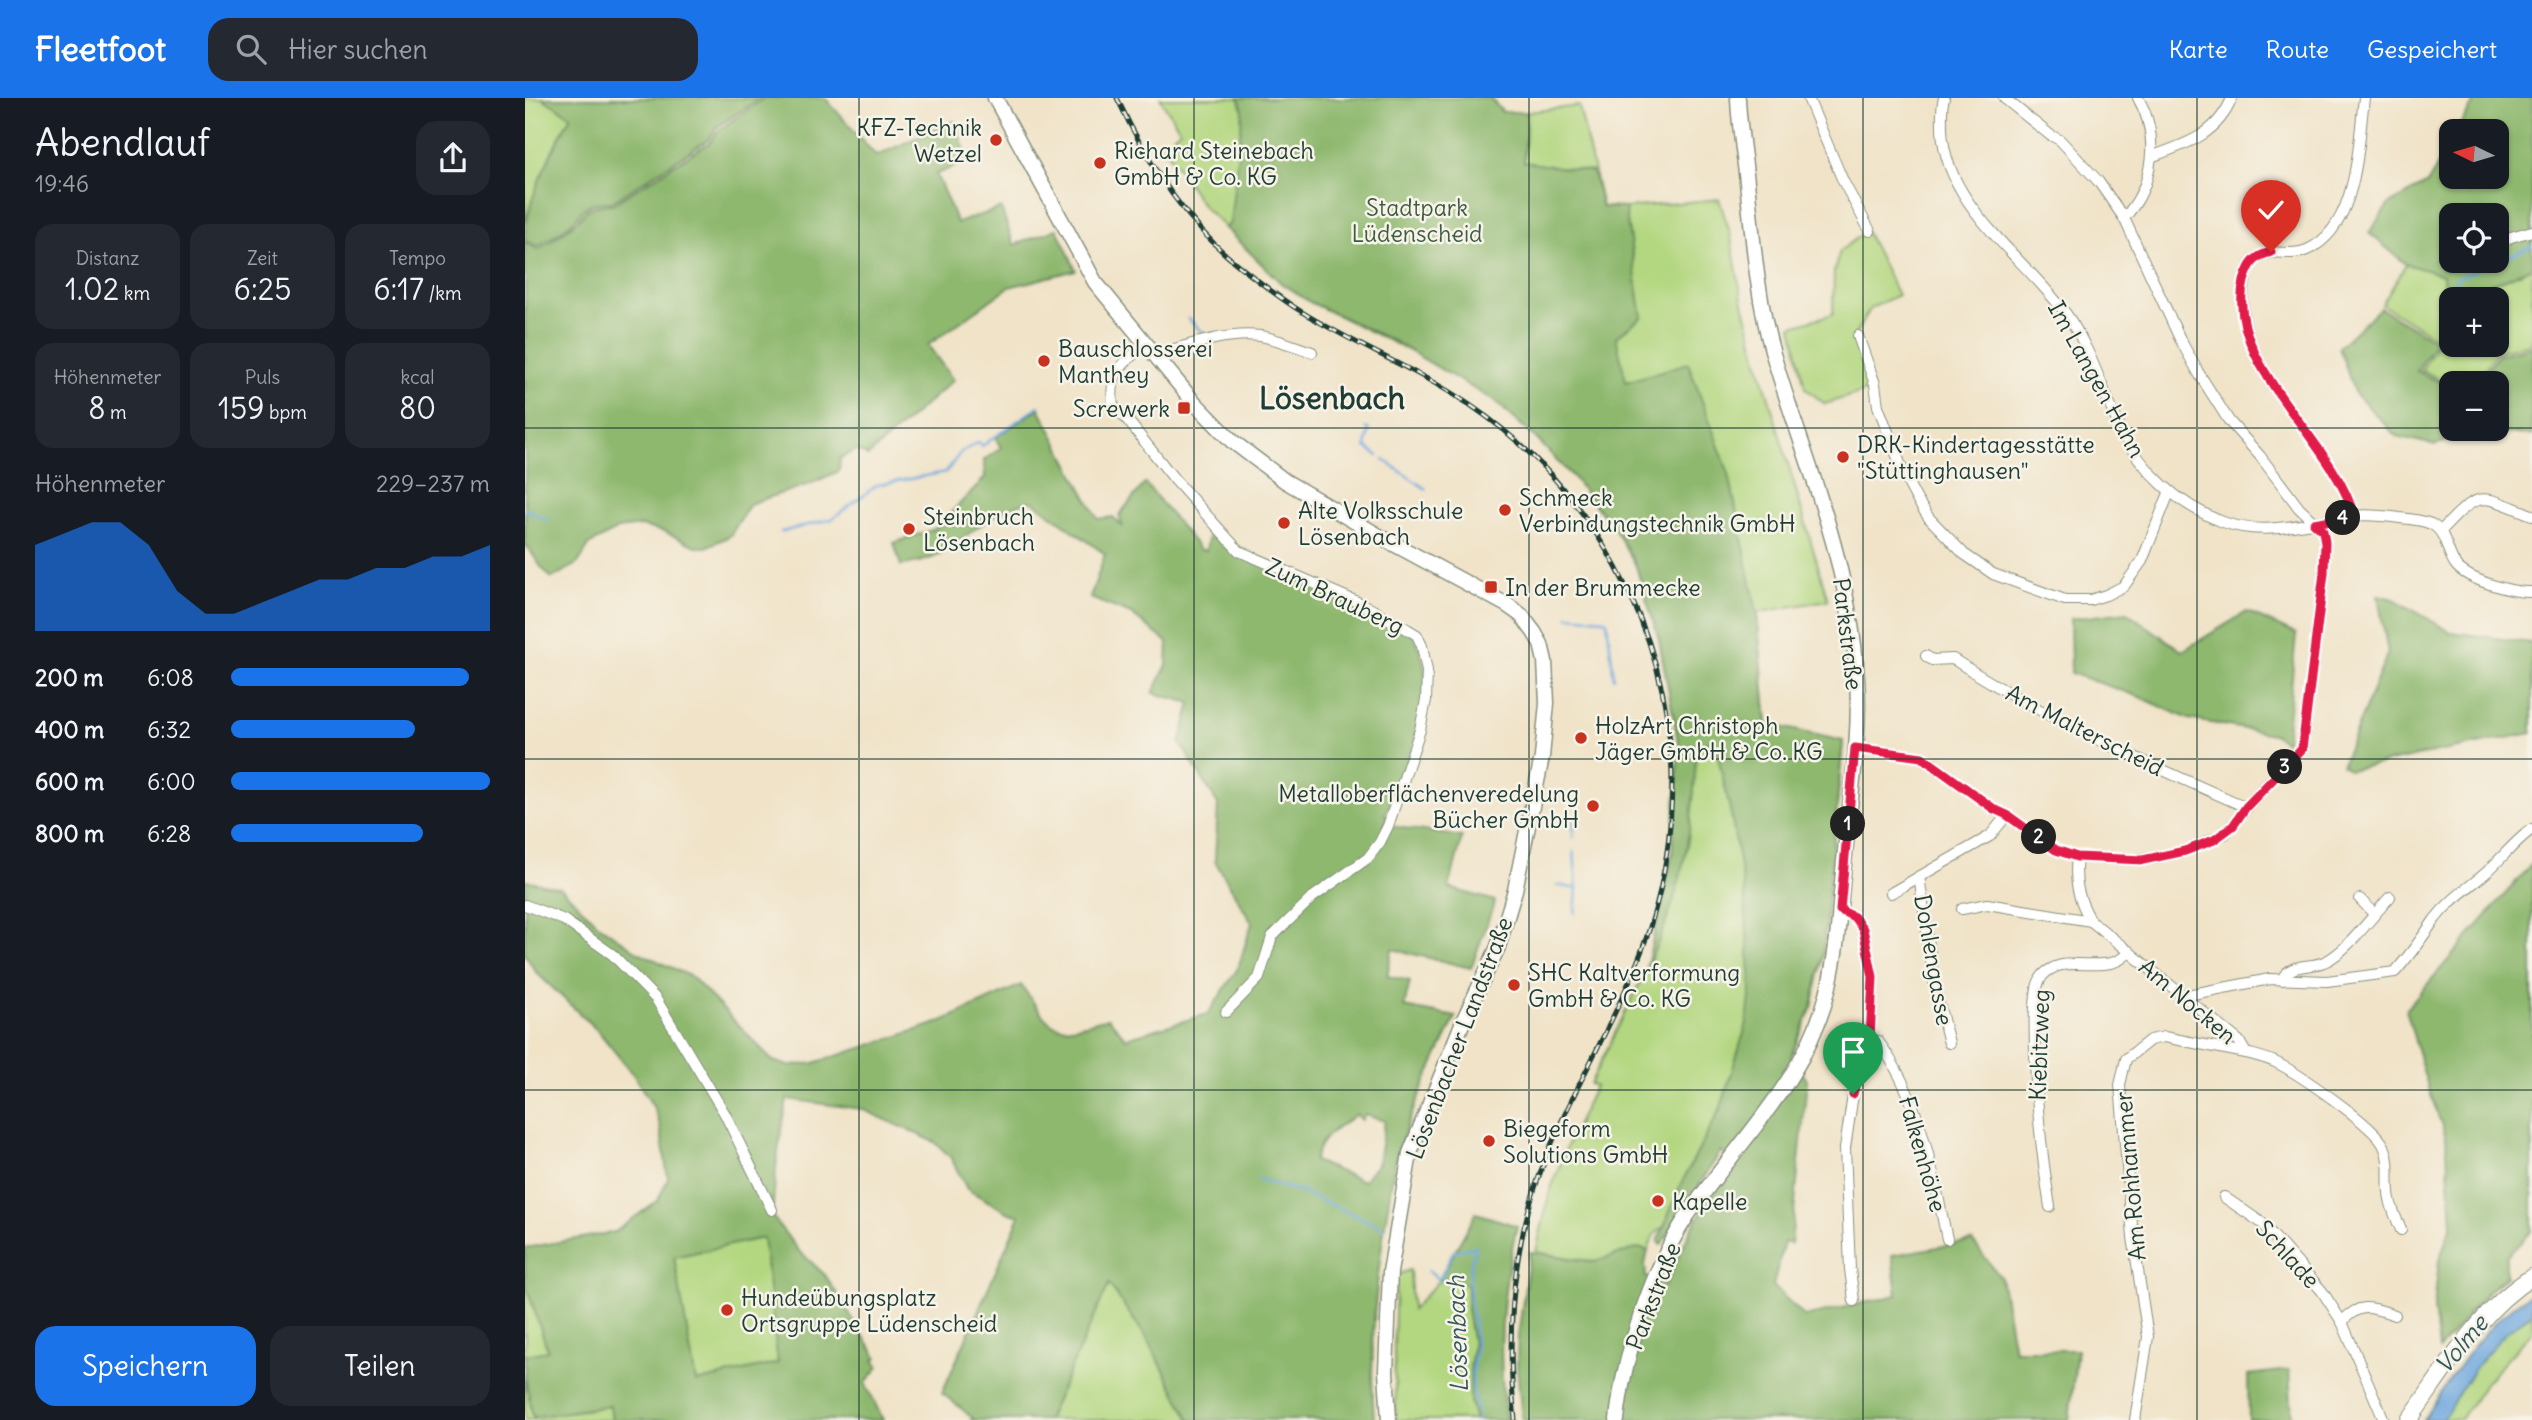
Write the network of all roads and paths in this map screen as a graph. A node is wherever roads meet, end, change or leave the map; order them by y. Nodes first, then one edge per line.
1 (995, 98) edge
2 (1738, 98) edge
3 (1808, 98) edge
4 (1944, 98) edge
5 (2004, 98) edge
6 (2138, 98) edge
7 (2232, 98) edge
8 (2364, 98) edge
9 (2153, 156) junction
10 (2124, 218) junction
11 (1870, 231) dead end
12 (2532, 231) edge
13 (2509, 238) edge
14 (1858, 336) dead end
15 (1149, 350) junction
16 (1313, 352) dead end
17 (2169, 493) junction
18 (2532, 514) edge
19 (2354, 516) junction
20 (2314, 523) junction
21 (2441, 531) junction
22 (2532, 592) edge
23 (1926, 656) dead end
24 (1855, 748) junction
25 (2246, 807) junction
26 (2007, 815) junction
27 (2532, 829) edge
28 (2077, 857) junction
29 (1920, 876) junction
30 (1891, 893) dead end
31 (2390, 897) dead end
32 (2360, 899) dead end
33 (525, 905) edge
34 (1962, 909) dead end
35 (1840, 910) junction
36 (2374, 914) junction
37 (2091, 921) junction
38 (2129, 951) junction
39 (2282, 980) junction
40 (2182, 996) junction
41 (1226, 1012) dead end
42 (1870, 1040) junction
43 (1949, 1043) dead end
44 (2246, 1054) junction
45 (2224, 1197) dead end
46 (2050, 1208) dead end
47 (772, 1210) dead end
48 (2401, 1230) dead end
49 (1947, 1239) dead end
50 (2532, 1277) edge
51 (1854, 1301) dead end
52 (2395, 1315) dead end
53 (2342, 1322) junction
54 (1389, 1420) edge
55 (1618, 1420) edge
56 (2135, 1420) edge
57 (2384, 1420) edge
58 (2409, 1420) edge

1 - 15 main road, Lösenbacher Landstraße
2 - 24 main road, Parkstraße
3 - 11 street
4 - 17 street, Im Langen Hahn
5 - 10 street
6 - 9 street
7 - 9 street
8 - 19 street
9 - 10 street
10 - 20 street
12 - 13 street
14 - 17 street
15 - 16 street
15 - 41 street, Zum Brauberg
15 - 54 main road, Lösenbacher Landstraße
17 - 20 street, Im Langen Hahn
18 - 21 street
19 - 20 street, Im Langen Hahn
19 - 21 street, Im Langen Hahn
20 - 25 street
21 - 22 street
23 - 25 street, Am Malterscheid
24 - 26 street
24 - 35 main road, Parkstraße
25 - 28 street
26 - 28 street
26 - 29 street, Dohlengasse
27 - 39 street
28 - 37 street, Am Nocken
29 - 30 street, Dohlengasse
29 - 43 street, Dohlengasse
31 - 36 street
32 - 36 street
33 - 47 street
34 - 37 street, Am Nocken
35 - 42 street
35 - 55 main road, Parkstraße
36 - 39 street
37 - 38 street, Am Nocken
38 - 40 street, Am Nocken
38 - 46 street, Kiebitzweg
39 - 40 street
40 - 44 street, Am Nocken
42 - 49 street, Falkenhöhe
42 - 51 street
44 - 48 street, Am Nocken
44 - 56 street, Am Rohhammer
45 - 53 street, Schlade
50 - 58 main road
52 - 53 street
53 - 57 street, Schlade

